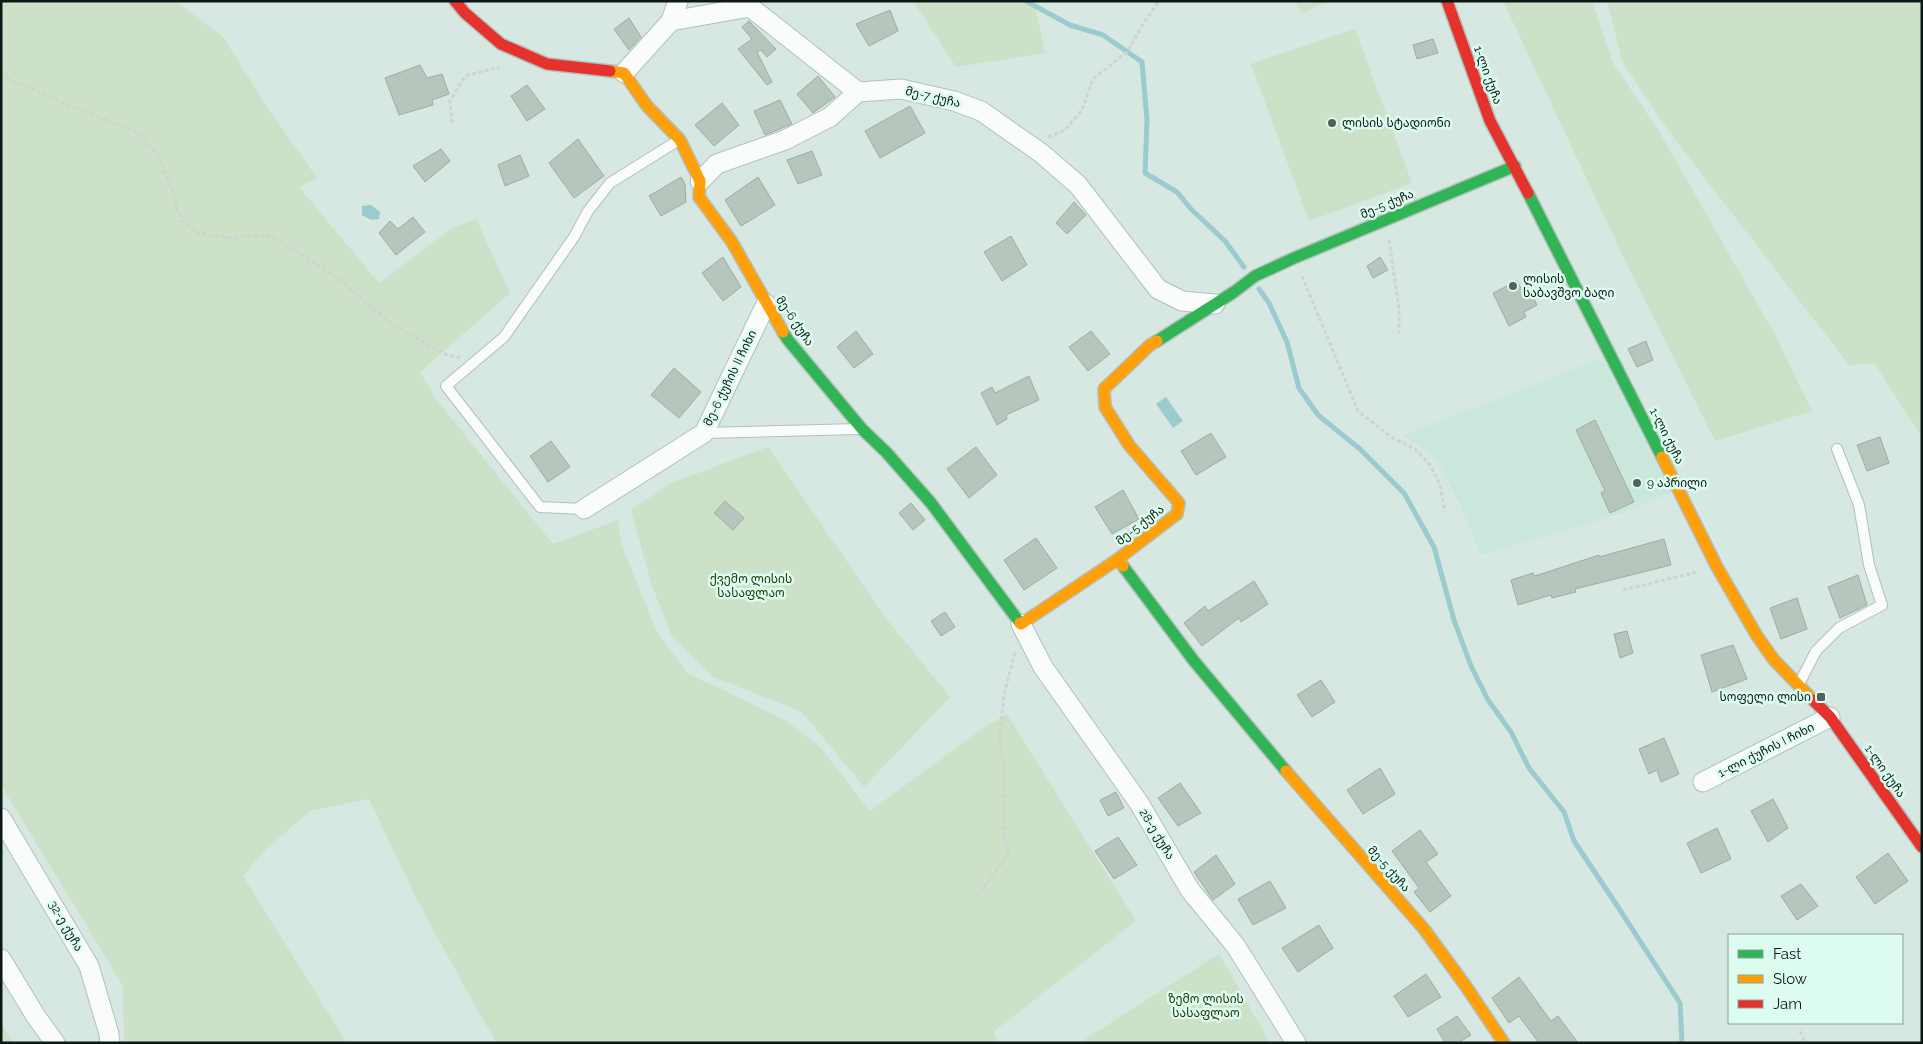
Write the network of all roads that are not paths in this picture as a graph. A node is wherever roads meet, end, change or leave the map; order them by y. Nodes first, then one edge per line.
1 (455, 1) edge
2 (678, 1) edge
3 (1447, 1) edge
4 (752, 4) edge
5 (671, 21) junction
6 (624, 74) junction
7 (858, 92) junction
8 (680, 140) junction
9 (1515, 166) junction
10 (700, 182) junction
11 (766, 304) junction
12 (1215, 304) junction
13 (862, 429) junction
14 (704, 433) junction
15 (1837, 449) dead end
16 (584, 509) joint
17 (1118, 559) junction
18 (1021, 624) junction
19 (1798, 684) junction
20 (1830, 717) junction
21 (1703, 782) dead end
22 (1, 818) edge
23 (1922, 847) edge
24 (1, 959) edge
25 (55, 1043) edge
26 (110, 1043) edge
27 (1296, 1043) edge
28 (1504, 1043) edge

1 - 6 street
2 - 5 street
3 - 9 street, 1-ლი ქუჩა
4 - 5 street
4 - 7 street
5 - 6 street
6 - 8 street, მე-6 ქუჩა
7 - 10 street
7 - 12 street, მე-7 ქუჩა
8 - 10 street, მე-6 ქუჩა
8 - 16 lane
9 - 12 street, მე-5 ქუჩა
9 - 19 street, 1-ლი ქუჩა
10 - 11 street, მე-6 ქუჩა
11 - 13 street, მე-6 ქუჩა
11 - 14 street, მე-6 ქუჩის II ჩიხი
12 - 17 street, მე-5 ქუჩა
13 - 14 lane
13 - 18 street, მე-6 ქუჩა
14 - 16 street, მე-6 ქუჩის II ჩიხი
15 - 19 lane
17 - 18 street
17 - 28 street, მე-5 ქუჩა
18 - 27 street, 28-ე ქუჩა
19 - 20 street, 1-ლი ქუჩა
20 - 21 street, 1-ლი ქუჩის I ჩიხი
20 - 23 street, 1-ლი ქუჩა
22 - 26 street, 32-ე ქუჩა
24 - 25 street

